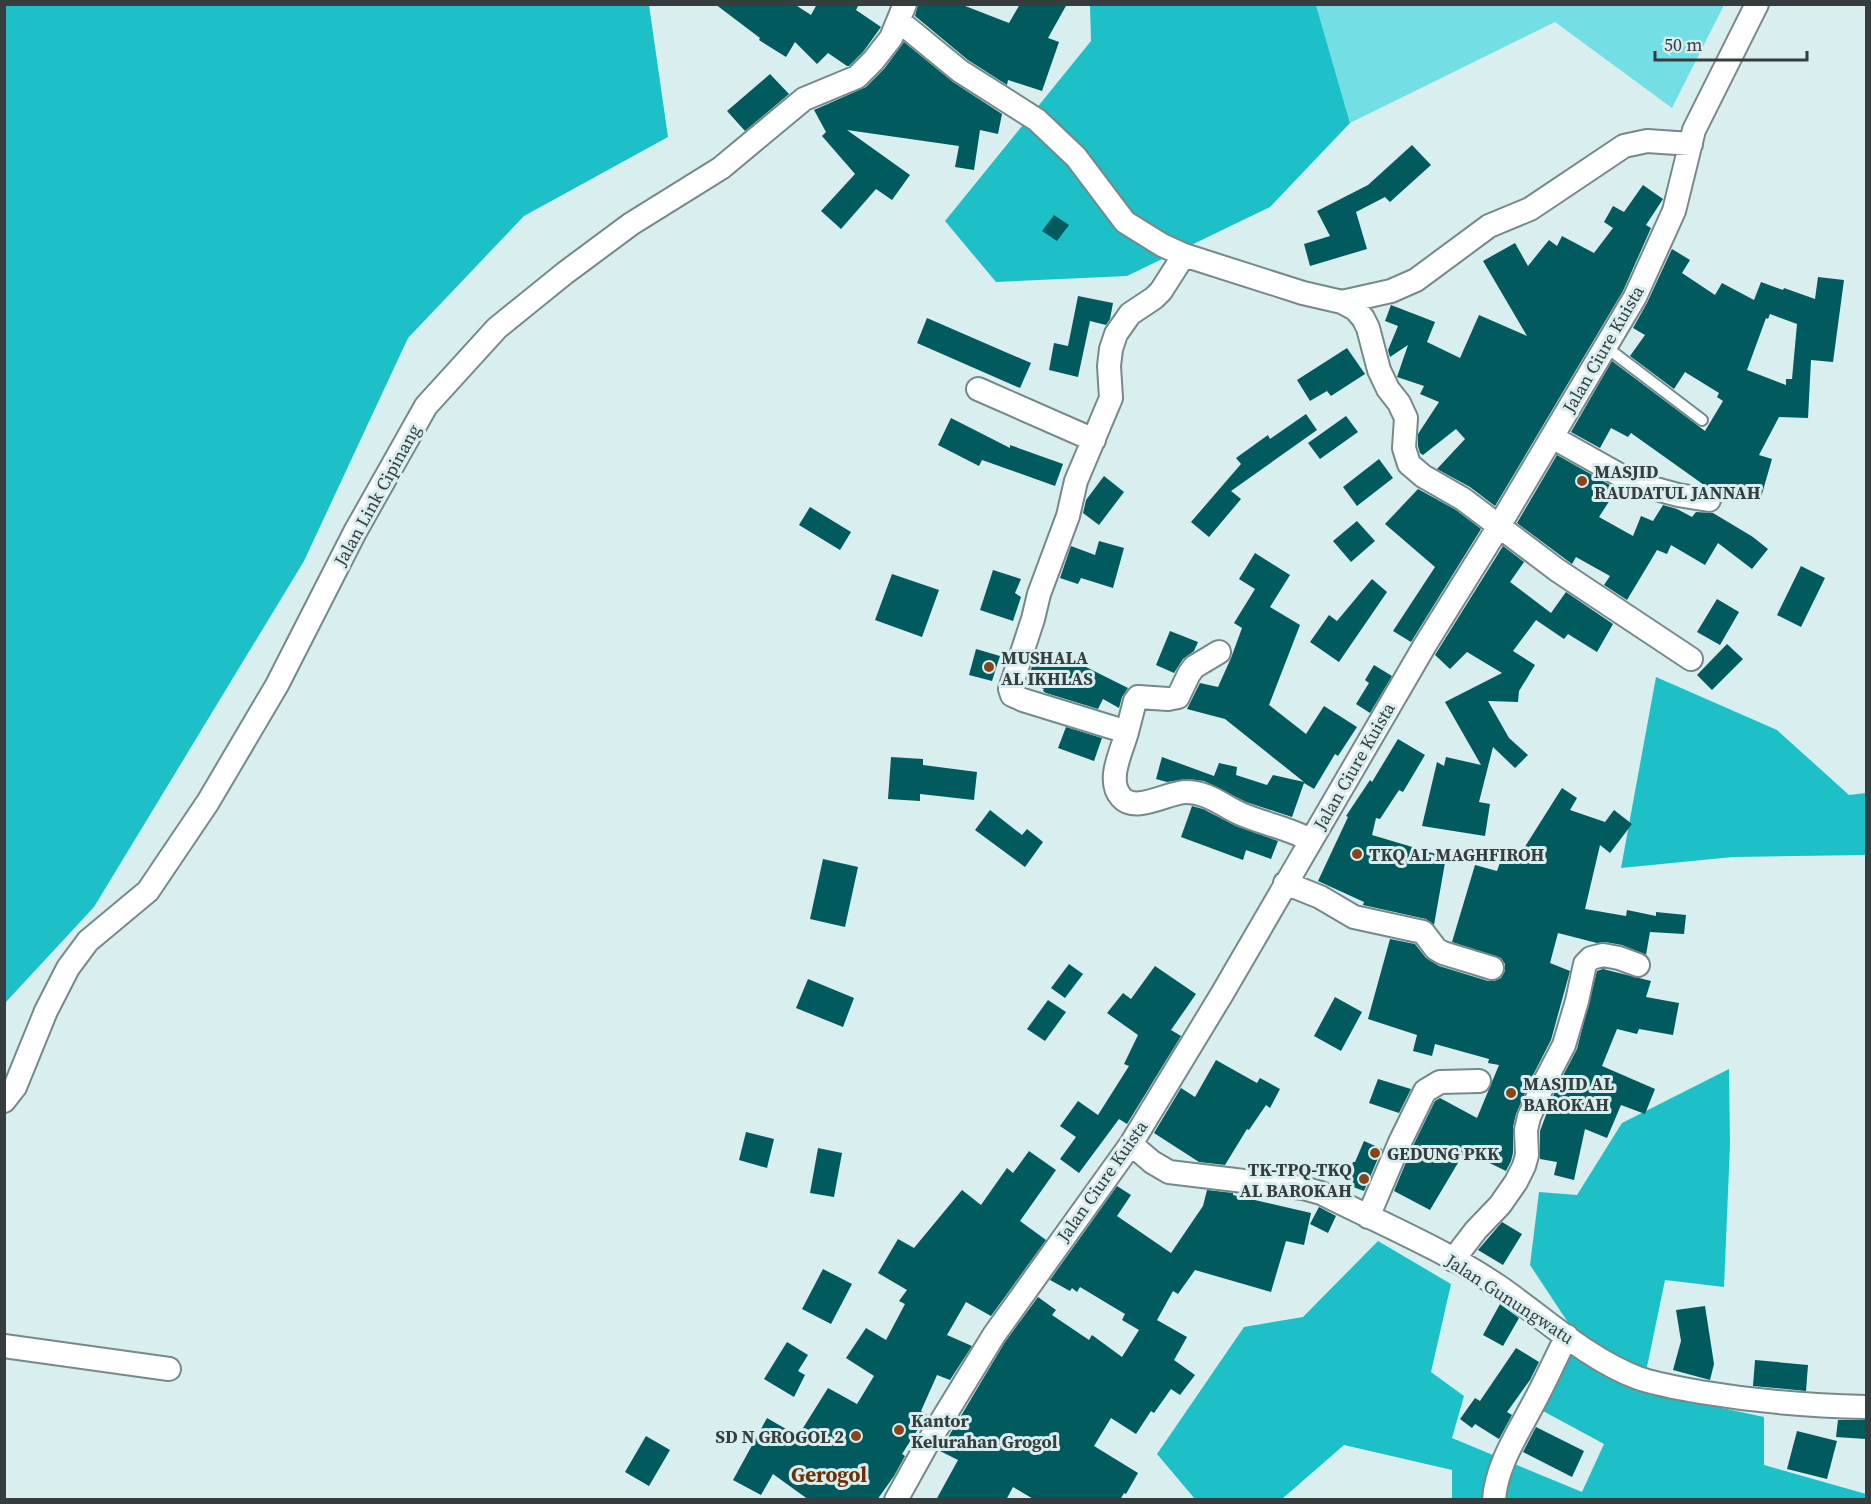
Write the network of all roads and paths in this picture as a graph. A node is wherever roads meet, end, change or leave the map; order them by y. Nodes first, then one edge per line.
1 (1757, 4) edge
2 (902, 13) edge
3 (1691, 144) junction
4 (1184, 255) junction
5 (1342, 302) junction
6 (1606, 347) junction
7 (978, 389) dead end
8 (1702, 420) dead end
9 (1552, 437) junction
10 (1094, 440) junction
11 (1709, 501) dead end
12 (1499, 526) junction
13 (1219, 651) dead end
14 (1691, 659) dead end
15 (1127, 732) junction
16 (1310, 840) junction
17 (1285, 883) junction
18 (1638, 965) dead end
19 (1492, 968) dead end
20 (1479, 1081) dead end
21 (4, 1101) edge
22 (1131, 1144) junction
23 (1368, 1217) junction
24 (1453, 1260) junction
25 (1567, 1336) junction
26 (4, 1346) edge
27 (169, 1369) dead end
28 (1866, 1407) edge
29 (896, 1500) edge
30 (1494, 1500) edge

1 - 3 street, Jalan Ciure Kuista
2 - 4 street
2 - 21 street, Jalan Link Cipinang
3 - 5 street
3 - 6 street, Jalan Ciure Kuista
4 - 5 street
4 - 10 street
5 - 12 street
6 - 8 lane
6 - 9 street, Jalan Ciure Kuista
7 - 10 street
9 - 11 street
9 - 12 street, Jalan Ciure Kuista
10 - 15 street
12 - 14 street
12 - 16 street, Jalan Ciure Kuista
13 - 15 street
15 - 16 street
16 - 17 street, Jalan Ciure Kuista
17 - 19 street
17 - 22 street, Jalan Ciure Kuista
18 - 24 street
20 - 23 street
22 - 23 street, Jalan Gunungwatu
22 - 29 street, Jalan Ciure Kuista
23 - 24 street, Jalan Gunungwatu
24 - 25 street, Jalan Gunungwatu
25 - 28 street, Jalan Gunungwatu
25 - 30 street
26 - 27 street

